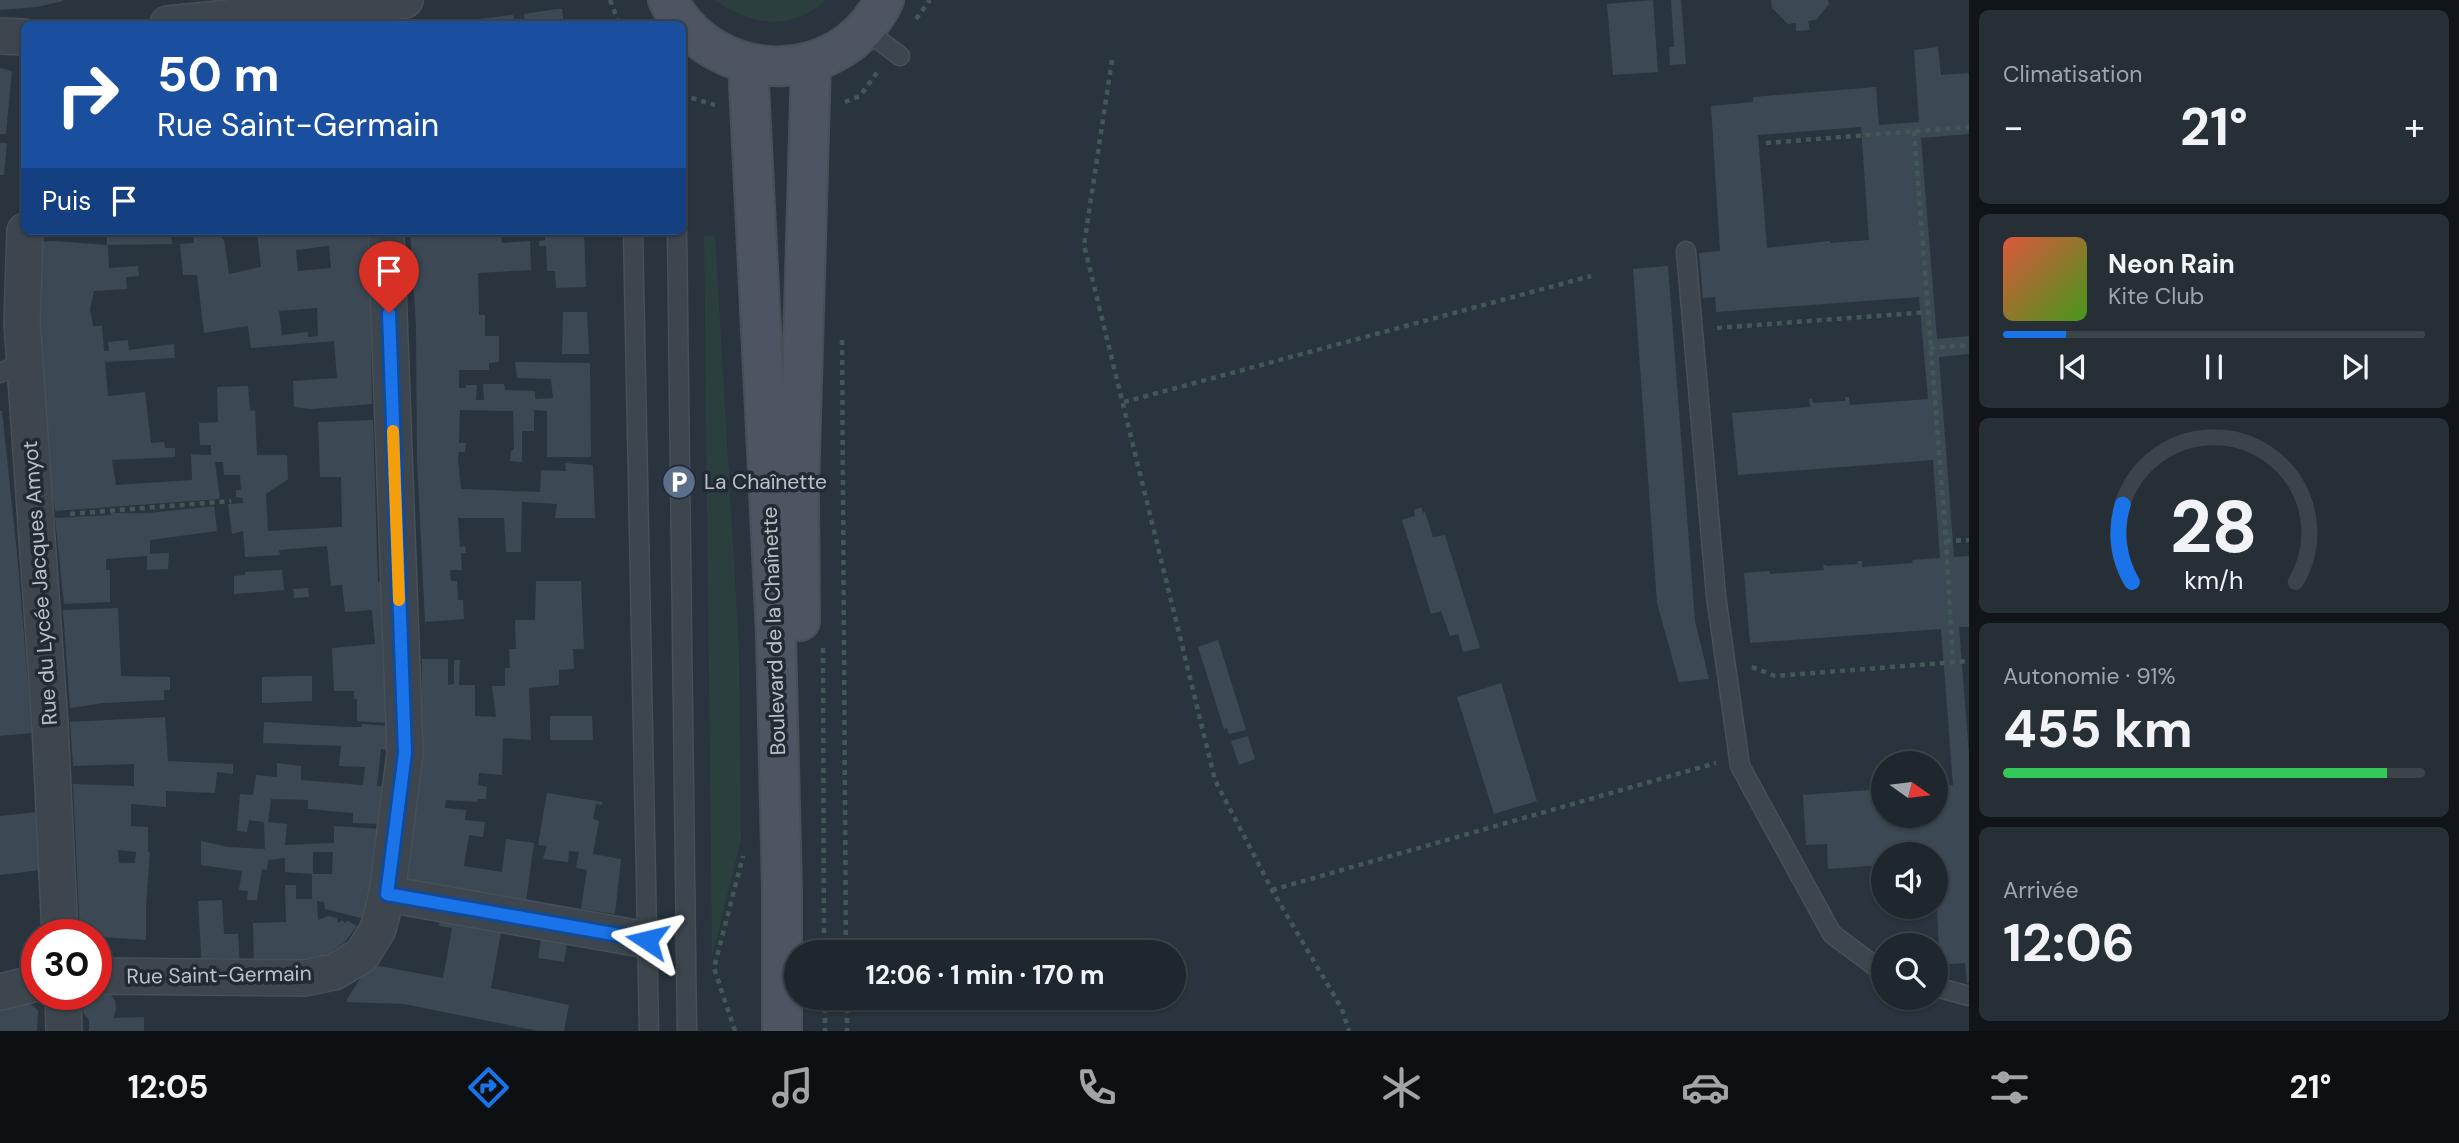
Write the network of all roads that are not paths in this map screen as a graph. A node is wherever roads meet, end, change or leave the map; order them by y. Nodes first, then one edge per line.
1 (404, 0) edge
2 (668, 0) edge
3 (874, 14) edge
4 (382, 18) edge
5 (275, 21) edge
6 (679, 21) edge
7 (686, 34) edge
8 (0, 36) edge
9 (21, 37) edge
10 (900, 56) dead end
11 (811, 62) junction
12 (748, 64) junction
13 (25, 235) edge
14 (386, 235) edge
15 (633, 235) edge
16 (677, 235) edge
17 (1686, 251) dead end
18 (12, 367) edge
19 (387, 894) junction
20 (59, 919) edge
21 (647, 940) junction
22 (803, 940) edge
23 (1871, 963) edge
24 (112, 976) edge
25 (21, 987) edge
26 (1948, 990) edge
27 (0, 992) edge
28 (1969, 996) edge
29 (63, 1010) edge
30 (803, 1010) edge
31 (64, 1031) edge
32 (649, 1031) edge
33 (687, 1031) edge
34 (782, 1031) edge
35 (803, 1031) edge

1 - 4 street
2 - 6 main road
3 - 10 lane
3 - 11 main road
4 - 5 street
7 - 12 main road
8 - 9 street
11 - 12 main road
11 - 22 main road
12 - 34 main road, Boulevard de la Chaînette
13 - 18 street, Rue du Lycée Jacques Amyot
14 - 19 street, Rue Saint-Germain
15 - 21 lane
16 - 33 lane
17 - 23 lane
18 - 20 street, Rue du Lycée Jacques Amyot
19 - 21 street
19 - 24 street, Rue Saint-Germain
21 - 32 lane
25 - 27 street
26 - 28 lane
29 - 31 street
30 - 35 main road

